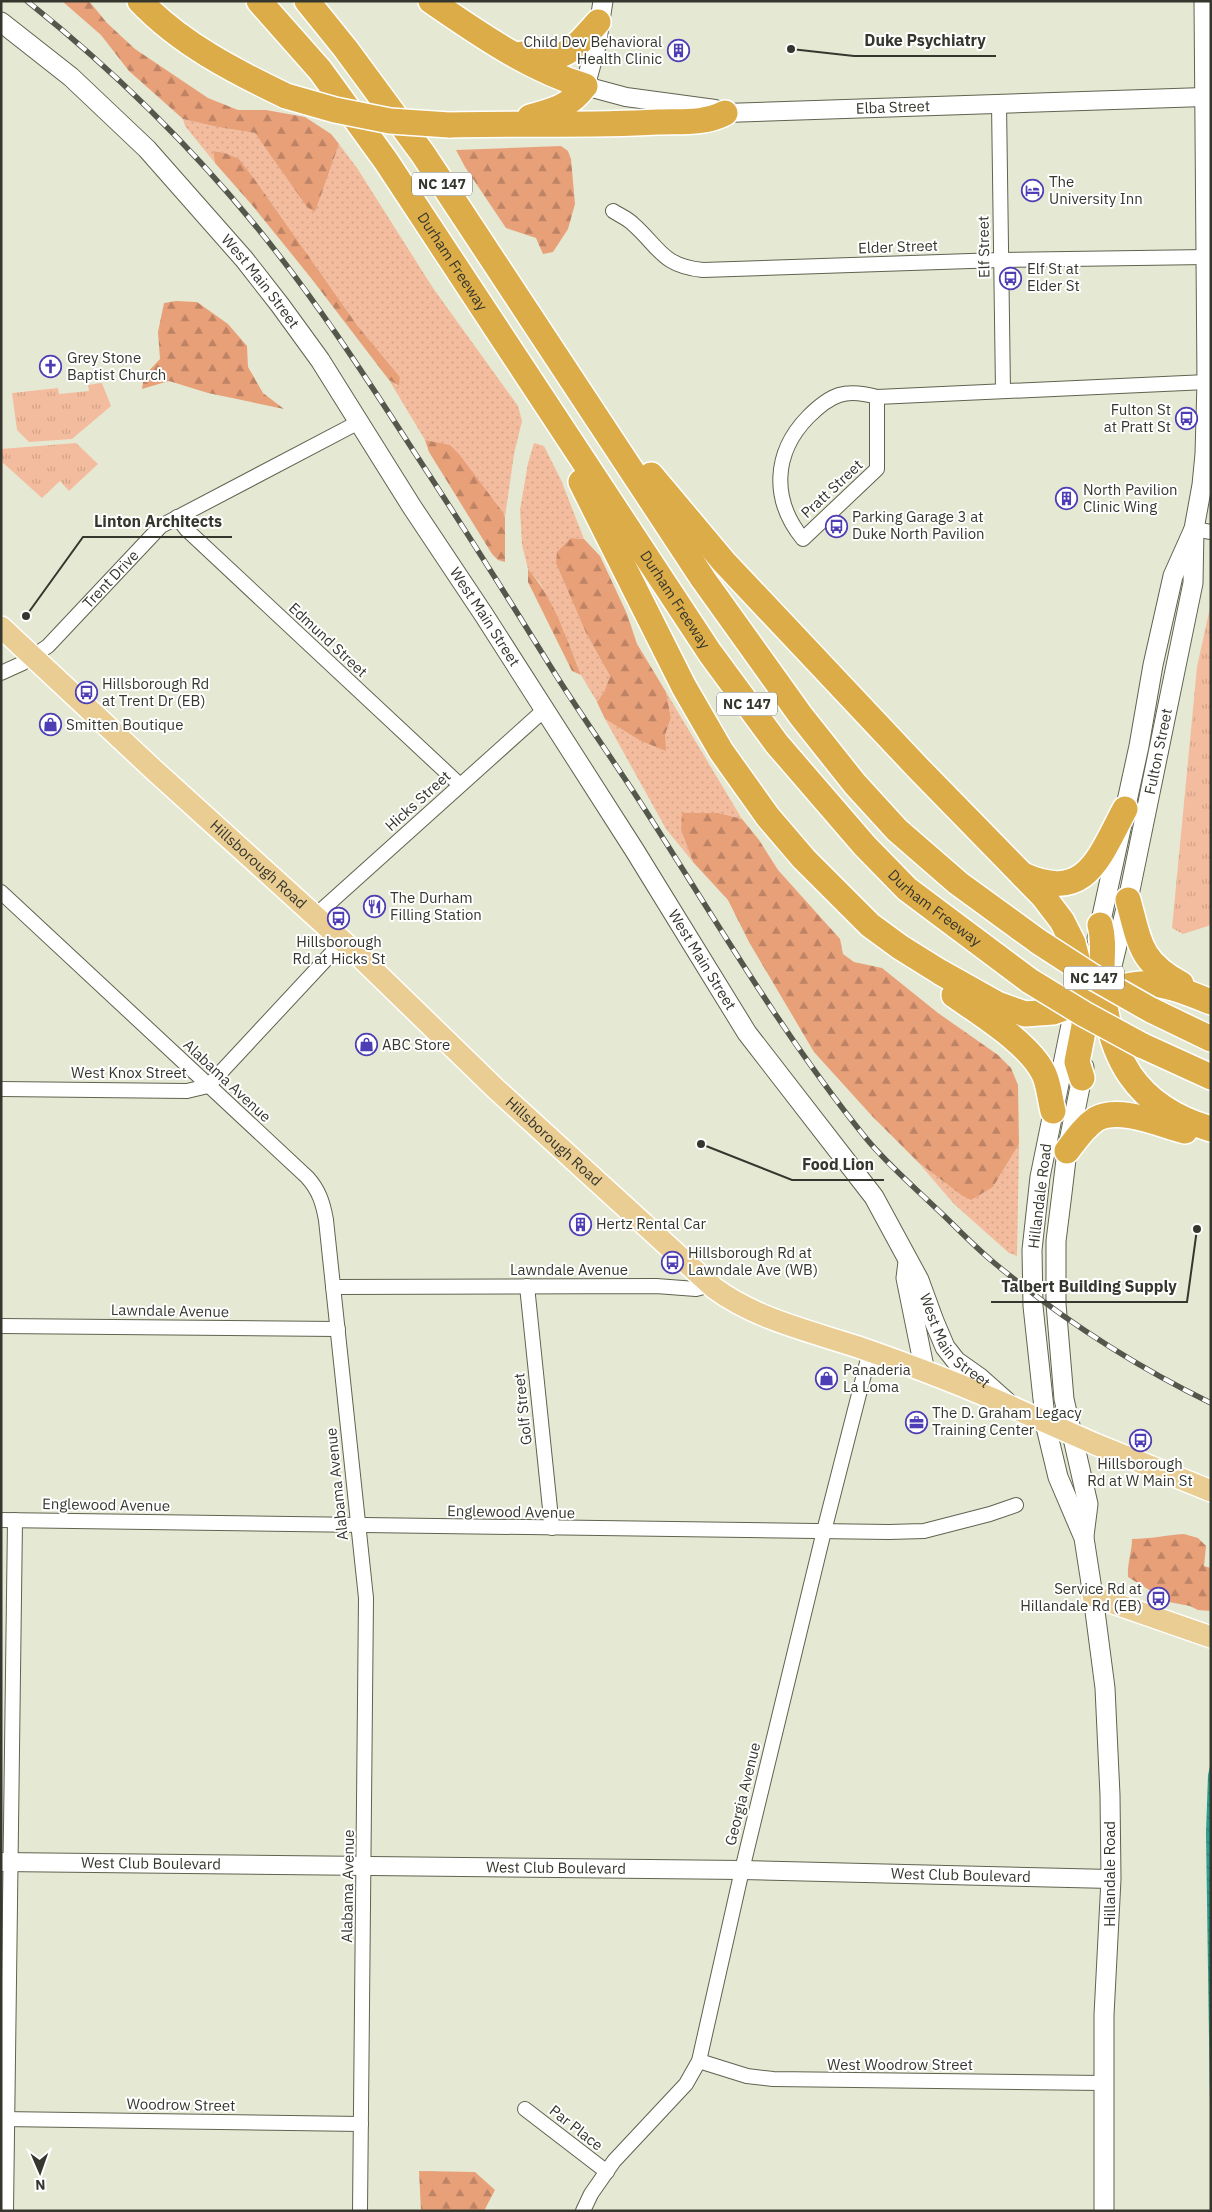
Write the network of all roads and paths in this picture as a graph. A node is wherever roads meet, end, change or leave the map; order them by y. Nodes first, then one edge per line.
1 (140, 1) edge
2 (259, 1) edge
3 (307, 1) edge
4 (431, 1) edge
5 (1204, 1) edge
6 (601, 12) edge
7 (1, 22) edge
8 (509, 51) junction
9 (586, 86) junction
10 (1204, 97) junction
11 (999, 104) junction
12 (725, 113) junction
13 (509, 124) junction
14 (613, 211) dead end
15 (1207, 257) junction
16 (1000, 260) junction
17 (526, 372) junction
18 (567, 374) junction
19 (1207, 382) junction
20 (1003, 391) junction
21 (877, 397) junction
22 (359, 422) junction
23 (177, 517) junction
24 (1203, 530) edge
25 (1, 627) edge
26 (33, 656) junction
27 (1, 673) edge
28 (543, 711) junction
29 (460, 785) junction
30 (1125, 808) junction
31 (1023, 875) junction
32 (1, 892) edge
33 (1128, 900) junction
34 (316, 916) junction
35 (1098, 934) joint
36 (343, 941) junction
37 (900, 947) junction
38 (1092, 994) junction
39 (1201, 998) edge
40 (1211, 1039) edge
41 (1211, 1077) edge
42 (1082, 1078) joint
43 (208, 1086) junction
44 (1, 1089) edge
45 (1053, 1111) junction
46 (1211, 1129) edge
47 (1211, 1138) edge
48 (1067, 1151) junction
49 (908, 1262) junction
50 (708, 1282) junction
51 (527, 1286) junction
52 (333, 1287) junction
53 (1, 1326) edge
54 (338, 1329) junction
55 (870, 1351) junction
56 (925, 1372) junction
57 (1014, 1408) junction
58 (1211, 1491) edge
59 (1016, 1505) dead end
60 (8, 1520) edge
61 (357, 1526) junction
62 (552, 1528) junction
63 (824, 1531) junction
64 (1084, 1538) junction
65 (1093, 1596) junction
66 (1211, 1637) edge
67 (6, 1862) edge
68 (365, 1866) junction
69 (742, 1870) junction
70 (1111, 1879) junction
71 (699, 2061) junction
72 (1103, 2083) junction
73 (525, 2109) dead end
74 (4, 2119) edge
75 (361, 2124) junction
76 (607, 2172) junction
77 (6, 2211) edge
78 (360, 2211) edge
79 (583, 2211) edge
80 (1104, 2211) edge

1 - 13 highway, bridge
2 - 17 highway, Durham Freeway / NC 147
3 - 18 highway, NC 147
4 - 8 highway
5 - 10 main road, Fulton Street
6 - 8 highway
6 - 9 main road
7 - 22 main road, West Main Street
8 - 9 highway
9 - 12 street, Elba Street
9 - 13 highway
10 - 11 street, Elba Street
10 - 15 main road, Fulton Street
11 - 12 street, Elba Street
11 - 16 street, Elf Street
12 - 13 highway
14 - 16 street, Elder Street
15 - 16 street, Elder Street
15 - 19 main road, Fulton Street
16 - 20 street, Elf Street
17 - 37 highway
17 - 41 highway, Durham Freeway / NC 147, bridge
18 - 31 highway
18 - 40 highway, NC 147, bridge
19 - 20 street, Pratt Street
19 - 24 main road, Fulton Street
20 - 21 street, Pratt Street
21 - 21 street, Pratt Street
22 - 23 street, Trent Drive
22 - 28 main road, West Main Street
23 - 26 street, Trent Drive
23 - 29 street, Edmund Street
24 - 30 main road, Fulton Street
24 - 33 main road, Fulton Street
25 - 26 main road, Hillsborough Road
26 - 27 street, Trent Drive
26 - 34 main road, Hillsborough Road
28 - 29 street, Hicks Street
28 - 49 main road, West Main Street
29 - 34 street, Hicks Street
30 - 31 highway
30 - 35 main road, Fulton Street
31 - 38 highway
32 - 43 street, Alabama Avenue
33 - 38 main road, Fulton Street
33 - 39 highway
34 - 36 main road, Hillsborough Road
35 - 38 highway
36 - 43 street, West Knox Street
36 - 50 main road, Hillsborough Road
37 - 38 highway
37 - 45 highway
38 - 39 highway
38 - 42 highway
38 - 45 main road, Hillandale Road
38 - 46 highway
42 - 48 main road, Hillandale Road
43 - 44 street, West Knox Street
43 - 52 street, Alabama Avenue
45 - 64 main road, Hillandale Road
47 - 48 highway
48 - 64 main road, Hillandale Road
49 - 56 main road, West Main Street
49 - 57 main road, West Main Street
50 - 51 street, Lawndale Avenue
50 - 55 main road, Hillsborough Road
51 - 52 street, Lawndale Avenue
51 - 62 street, Golf Street
52 - 54 street, Alabama Avenue
53 - 54 street, Lawndale Avenue
54 - 61 street, Alabama Avenue
55 - 56 main road, Hillsborough Road
55 - 63 street, Georgia Avenue
56 - 57 main road, Hillsborough Road
57 - 58 main road, Hillsborough Road, bridge
59 - 63 street, Englewood Avenue
60 - 61 street, Englewood Avenue
60 - 67 street
61 - 62 street, Englewood Avenue
61 - 68 street, Alabama Avenue
62 - 63 street, Englewood Avenue
63 - 69 street, Georgia Avenue
64 - 65 main road, Hillandale Road
65 - 66 main road
65 - 70 main road, Hillandale Road
67 - 68 street, West Club Boulevard
67 - 74 street
68 - 69 street, West Club Boulevard
68 - 75 street, Alabama Avenue
69 - 70 street, West Club Boulevard
69 - 71 street, Georgia Avenue
70 - 72 main road, Hillandale Road
71 - 72 street, West Woodrow Street
71 - 76 street, Georgia Avenue
72 - 80 main road, Hillandale Road
73 - 76 street, Par Place
74 - 75 street, Woodrow Street
74 - 77 street
75 - 78 street, Alabama Avenue
76 - 79 street, Georgia Avenue

